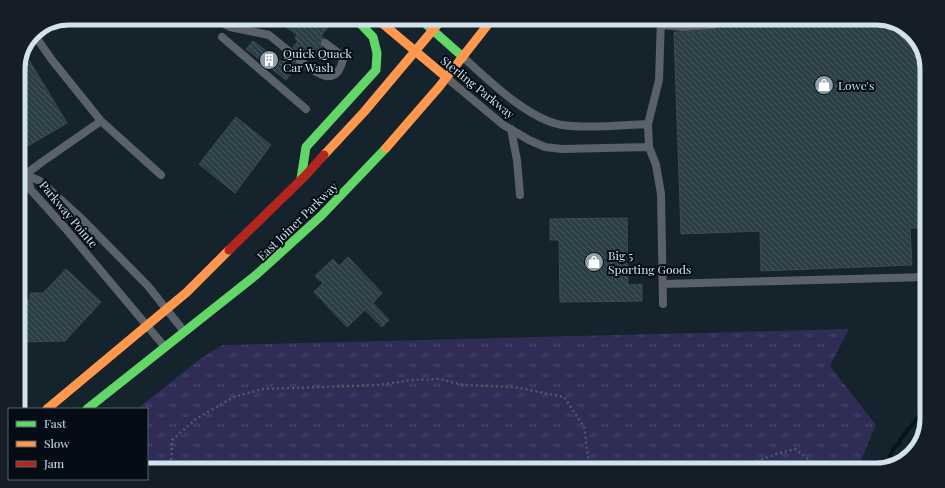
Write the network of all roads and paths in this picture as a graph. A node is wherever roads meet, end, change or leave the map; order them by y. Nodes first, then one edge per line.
1 (226, 25) edge
2 (362, 25) edge
3 (384, 25) edge
4 (427, 25) edge
5 (437, 25) edge
6 (487, 25) edge
7 (661, 25) edge
8 (674, 25) edge
9 (713, 25) edge
10 (230, 27) joint
11 (432, 30) junction
12 (222, 37) dead end
13 (37, 39) edge
14 (325, 43) dead end
15 (416, 51) junction
16 (290, 52) dead end
17 (462, 57) junction
18 (300, 61) dead end
19 (446, 77) junction
20 (306, 109) dead end
21 (101, 121) junction
22 (648, 124) junction
23 (511, 129) junction
24 (649, 147) junction
25 (26, 174) junction
26 (161, 175) dead end
27 (301, 180) junction
28 (520, 195) dead end
29 (920, 277) edge
30 (663, 284) junction
31 (663, 304) dead end
32 (166, 310) junction
33 (147, 326) junction
34 (184, 332) junction
35 (165, 347) junction
36 (49, 408) edge
37 (88, 408) edge
38 (171, 463) edge
39 (590, 463) edge
40 (752, 463) edge
41 (813, 463) edge

1 - 10 lane
2 - 27 main road
3 - 15 main road, Sterling Parkway
4 - 11 main road, Sterling Parkway
5 - 11 main road
6 - 17 main road, East Joiner Parkway
7 - 22 lane
8 - 9 lane
10 - 16 lane
11 - 15 main road
11 - 17 main road, Sterling Parkway
12 - 20 lane
13 - 21 lane
14 - 18 lane
15 - 19 main road, Sterling Parkway
15 - 27 main road
17 - 19 main road, East Joiner Parkway
17 - 22 lane, Sterling Parkway
19 - 23 lane, Sterling Parkway
19 - 34 main road, East Joiner Parkway
21 - 25 lane
21 - 26 lane
22 - 24 lane
23 - 24 lane, Sterling Parkway
23 - 28 lane
24 - 30 lane
25 - 32 lane, Parkway Pointe
25 - 33 lane, Parkway Pointe
27 - 32 main road
29 - 30 lane
30 - 31 lane
32 - 33 main road
32 - 34 lane, Parkway Pointe
33 - 35 lane, Parkway Pointe
33 - 36 main road
34 - 35 main road, East Joiner Parkway
35 - 37 main road, East Joiner Parkway
38 - 39 path
40 - 41 path

